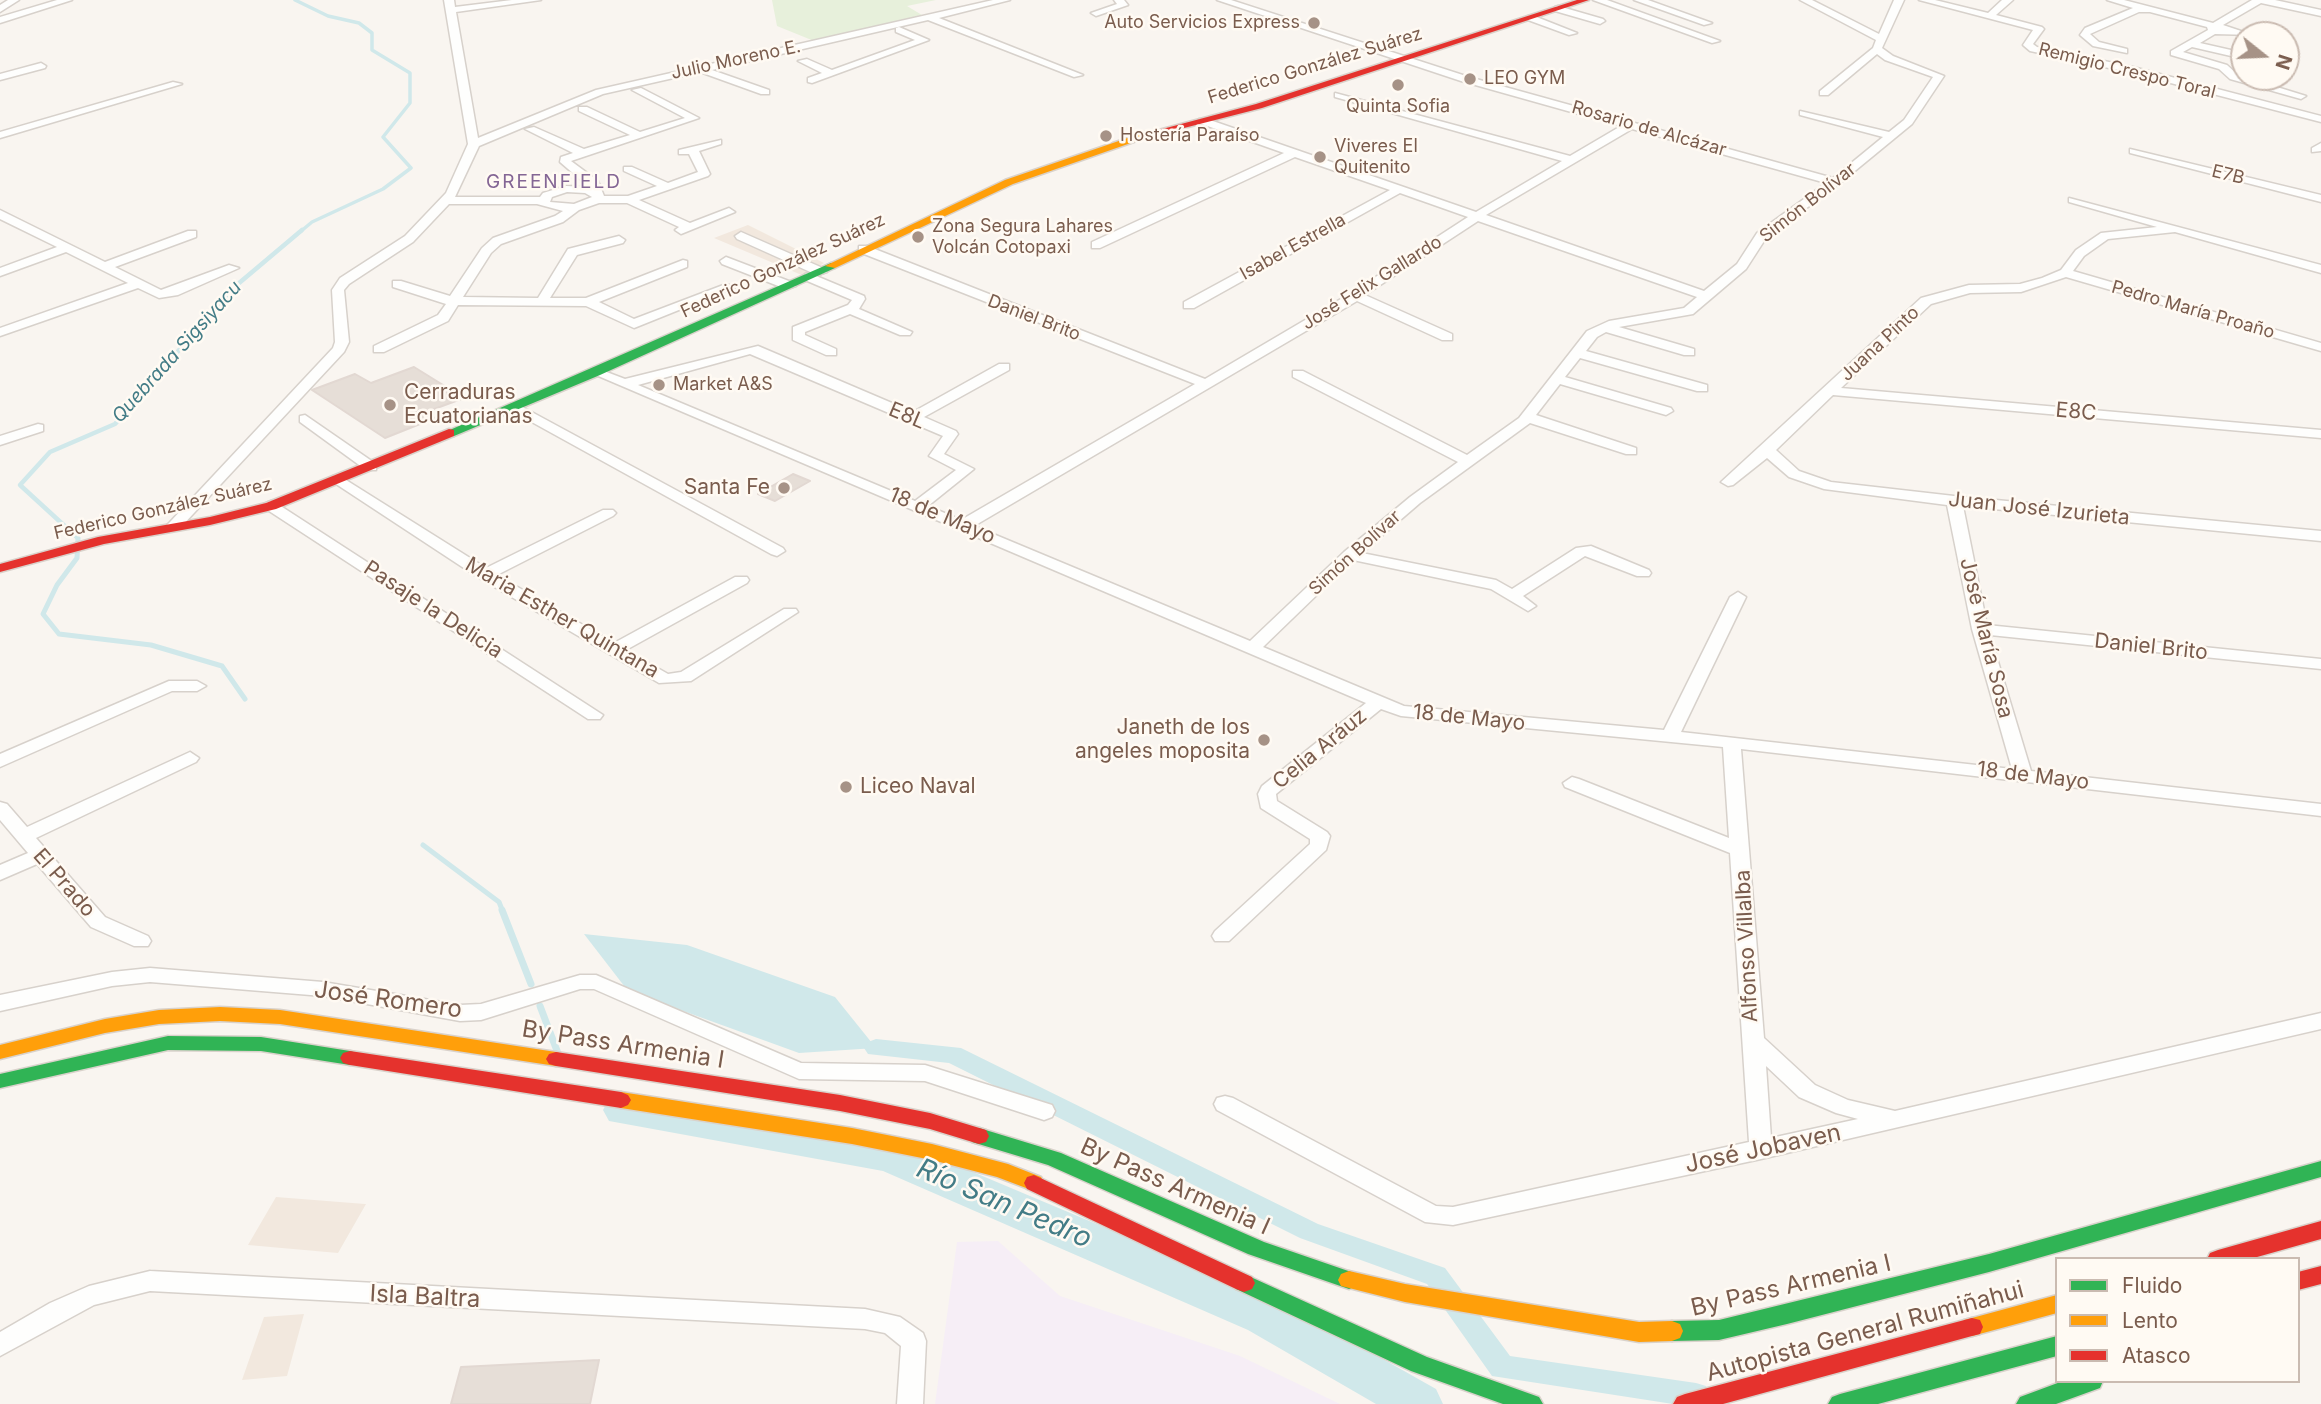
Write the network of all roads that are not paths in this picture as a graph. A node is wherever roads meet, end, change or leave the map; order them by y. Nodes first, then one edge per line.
1 (14, 0) edge
2 (67, 0) edge
3 (536, 0) edge
4 (1005, 0) edge
5 (1119, 0) edge
6 (1222, 0) edge
7 (1585, 0) edge
8 (1598, 0) edge
9 (1639, 0) edge
10 (1805, 0) edge
11 (1899, 0) edge
12 (1924, 0) edge
13 (2008, 0) edge
14 (2112, 0) edge
15 (2260, 0) edge
16 (450, 5) edge
17 (0, 9) edge
18 (1558, 9) junction
19 (2150, 9) junction
20 (1096, 13) dead end
21 (2321, 13) edge
22 (1989, 17) junction
23 (930, 18) junction
24 (1531, 18) junction
25 (0, 20) edge
26 (1600, 21) dead end
27 (1707, 23) dead end
28 (2217, 25) junction
29 (2230, 29) edge
30 (899, 30) dead end
31 (1572, 33) dead end
32 (2230, 35) edge
33 (836, 38) junction
34 (1715, 41) dead end
35 (2185, 42) junction
36 (1879, 44) junction
37 (2168, 47) dead end
38 (2123, 51) dead end
39 (864, 52) junction
40 (2230, 53) edge
41 (1404, 59) junction
42 (803, 61) dead end
43 (41, 66) dead end
44 (700, 69) junction
45 (831, 73) junction
46 (1077, 75) dead end
47 (0, 77) edge
48 (811, 80) dead end
49 (177, 84) dead end
50 (638, 90) dead end
51 (765, 92) dead end
52 (1824, 93) dead end
53 (1339, 95) dead end
54 (2301, 96) dead end
55 (583, 108) dead end
56 (1804, 113) dead end
57 (2321, 119) edge
58 (1203, 121) junction
59 (1632, 124) junction
60 (530, 129) dead end
61 (0, 135) edge
62 (639, 135) junction
63 (1891, 136) junction
64 (717, 142) dead end
65 (474, 144) junction
66 (2134, 151) dead end
67 (580, 152) junction
68 (1291, 154) junction
69 (1570, 160) junction
70 (644, 164) dead end
71 (1835, 182) junction
72 (668, 187) junction
73 (1398, 190) junction
74 (596, 192) junction
75 (449, 197) junction
76 (544, 198) junction
77 (2321, 199) edge
78 (629, 200) junction
79 (2073, 201) dead end
80 (575, 208) junction
81 (729, 212) dead end
82 (0, 214) edge
83 (1477, 216) junction
84 (2173, 229) junction
85 (192, 234) dead end
86 (741, 236) dead end
87 (620, 240) dead end
88 (1096, 246) dead end
89 (66, 248) junction
90 (863, 249) junction
91 (726, 261) dead end
92 (683, 264) dead end
93 (104, 267) junction
94 (233, 268) dead end
95 (2321, 269) edge
96 (0, 272) edge
97 (2065, 273) junction
98 (815, 275) junction
99 (139, 284) junction
100 (397, 284) dead end
101 (790, 286) junction
102 (730, 287) dead end
103 (1356, 296) junction
104 (1707, 296) junction
105 (457, 301) junction
106 (542, 301) junction
107 (588, 302) junction
108 (1189, 305) dead end
109 (849, 309) junction
110 (1605, 327) junction
111 (0, 331) edge
112 (905, 332) dead end
113 (1447, 337) dead end
114 (2321, 347) edge
115 (379, 349) dead end
116 (831, 352) dead end
117 (1689, 352) dead end
118 (1577, 354) junction
119 (1004, 367) dead end
120 (596, 372) junction
121 (1298, 374) dead end
122 (1557, 379) junction
123 (624, 384) junction
124 (1206, 384) junction
125 (1702, 388) dead end
126 (1830, 391) junction
127 (515, 407) junction
128 (1666, 411) dead end
129 (1527, 417) junction
130 (305, 419) dead end
131 (911, 419) junction
132 (38, 428) dead end
133 (2321, 434) edge
134 (0, 441) edge
135 (1631, 450) dead end
136 (1767, 450) junction
137 (1469, 462) junction
138 (371, 467) junction
139 (338, 479) junction
140 (1728, 482) dead end
141 (1954, 501) junction
142 (271, 506) junction
143 (918, 506) junction
144 (608, 513) dead end
145 (175, 525) junction
146 (964, 525) junction
147 (2321, 536) edge
148 (778, 551) dead end
149 (1350, 555) junction
150 (0, 568) edge
151 (1643, 573) dead end
152 (485, 575) junction
153 (741, 580) dead end
154 (1512, 596) junction
155 (1738, 597) dead end
156 (1528, 606) dead end
157 (790, 612) dead end
158 (1980, 629) junction
159 (1253, 648) junction
160 (613, 650) junction
161 (2321, 664) edge
162 (197, 686) dead end
163 (1377, 703) junction
164 (594, 715) dead end
165 (1670, 736) junction
166 (1732, 742) junction
167 (190, 758) dead end
168 (0, 761) edge
169 (2022, 775) junction
170 (1572, 783) dead end
171 (0, 808) edge
172 (2321, 810) edge
173 (24, 836) junction
174 (1741, 850) junction
175 (40, 855) junction
176 (0, 873) edge
177 (1222, 936) dead end
178 (141, 941) dead end
179 (0, 1003) edge
180 (2321, 1021) edge
181 (1753, 1041) junction
182 (0, 1052) edge
183 (0, 1081) edge
184 (1225, 1104) dead end
185 (1044, 1111) dead end
186 (1897, 1119) junction
187 (1761, 1150) junction
188 (2321, 1169) edge
189 (2321, 1230) edge
190 (2225, 1257) edge
191 (2321, 1276) edge
192 (2300, 1281) edge
193 (2300, 1289) edge
194 (2055, 1305) edge
195 (2, 1340) edge
196 (2055, 1347) edge
197 (2086, 1383) edge
198 (2031, 1403) edge
199 (910, 1404) edge
200 (1531, 1404) edge
201 (1685, 1404) edge
202 (1840, 1404) edge

1 - 17 street
2 - 25 street
3 - 16 street
4 - 23 street, Julio Moreno E.
5 - 20 street
6 - 41 street, Rosario de Alcázar
7 - 18 main road, Federico González Suárez
8 - 34 street
9 - 27 street
10 - 36 street
11 - 36 street
12 - 22 street, Remigio Crespo Toral
13 - 22 street
14 - 19 street
15 - 21 street
15 - 28 street
16 - 65 street
18 - 24 main road, Federico González Suárez
18 - 26 street
19 - 28 street
19 - 38 street
22 - 57 street, Remigio Crespo Toral
23 - 33 street, Julio Moreno E.
23 - 46 street
24 - 31 street
24 - 41 main road, Federico González Suárez
28 - 29 street
28 - 35 street
30 - 39 street
32 - 35 street
33 - 39 street
33 - 44 street, Julio Moreno E.
35 - 37 street
35 - 40 street
35 - 54 street
36 - 52 street
36 - 63 street, Simón Bolívar
39 - 45 street
41 - 58 main road, Federico González Suárez
41 - 59 street, Rosario de Alcázar
42 - 45 street
43 - 47 street
44 - 51 street
44 - 65 street, Julio Moreno E.
45 - 48 street
49 - 61 street
50 - 62 street
53 - 69 street
55 - 62 street
56 - 63 street
58 - 68 street
58 - 90 main road, Federico González Suárez
59 - 69 street, José Felix Gallardo
59 - 71 street, Rosario de Alcázar
60 - 67 street
62 - 67 street
63 - 71 street, Simón Bolívar
64 - 72 street
65 - 75 street
66 - 77 street, E7B
67 - 74 street
68 - 73 street
68 - 88 street
69 - 83 street, José Felix Gallardo
70 - 72 street
71 - 104 street, Simón Bolívar
72 - 78 street
73 - 83 street
73 - 108 street, Isabel Estrella
74 - 76 street
74 - 78 street
74 - 80 street
75 - 76 street
75 - 145 street
76 - 80 street
78 - 81 street
79 - 84 street
80 - 105 street
82 - 89 street
83 - 103 street, José Felix Gallardo
83 - 104 street
84 - 95 street
84 - 97 street, Juana Pinto
85 - 93 street
86 - 98 street
87 - 106 street
89 - 93 street
89 - 96 street
90 - 98 main road, Federico González Suárez
90 - 124 street, Daniel Brito
91 - 101 street
92 - 107 street
93 - 99 street
94 - 99 street
97 - 114 street, Pedro María Proaño
97 - 126 street, Juana Pinto
98 - 101 main road, Federico González Suárez
98 - 109 street
99 - 111 street
100 - 105 street
101 - 120 main road, Federico González Suárez
102 - 107 street
103 - 113 street
103 - 124 street, José Felix Gallardo
104 - 110 street, Simón Bolívar
105 - 106 street
105 - 115 street
106 - 107 street
109 - 112 street
109 - 116 street
110 - 117 street
110 - 118 street, Simón Bolívar
118 - 122 street, Simón Bolívar
118 - 125 street
119 - 131 street
120 - 123 street, 18 de Mayo
120 - 127 main road, Federico González Suárez
121 - 137 street
122 - 128 street
122 - 129 street, Simón Bolívar
123 - 131 street, E8L
123 - 143 street, 18 de Mayo
124 - 146 street, José Felix Gallardo
126 - 133 street, E8C
126 - 136 street, Juana Pinto
127 - 138 main road, Federico González Suárez
127 - 148 street
129 - 135 street
129 - 137 street, Simón Bolívar
130 - 138 street
131 - 143 street, E8L
132 - 134 street
136 - 140 street, Juana Pinto
136 - 141 street, Juan José Izurieta
137 - 149 street, Simón Bolívar
138 - 139 main road, Federico González Suárez
139 - 142 main road, Federico González Suárez
139 - 152 street, Maria Esther Quintana
141 - 147 street, Juan José Izurieta
141 - 158 street, José María Sosa
142 - 145 main road, Federico González Suárez
142 - 164 street, Pasaje la Delicia
143 - 146 street, 18 de Mayo
144 - 152 street
145 - 150 main road, Federico González Suárez
146 - 159 street, 18 de Mayo
149 - 154 street
149 - 159 street, Simón Bolívar
151 - 154 street
152 - 160 street, Maria Esther Quintana
153 - 160 street
154 - 156 street
155 - 165 street
157 - 160 street, Maria Esther Quintana
158 - 161 street, Daniel Brito
158 - 169 street, José María Sosa
159 - 163 street, 18 de Mayo
162 - 168 street
163 - 165 street, 18 de Mayo
163 - 177 street, Celia Aráuz
165 - 166 street, 18 de Mayo
166 - 169 street, 18 de Mayo
166 - 174 street, Alfonso Villalba
167 - 173 street
169 - 172 street, 18 de Mayo
170 - 174 street
171 - 173 street, El Prado
173 - 175 street, El Prado
174 - 181 street, Alfonso Villalba
175 - 176 street
175 - 178 street, El Prado
179 - 185 street, José Romero
180 - 186 street, José Jobaven
181 - 186 street
181 - 187 street, Alfonso Villalba
182 - 188 main road, By Pass Armenia I
183 - 200 main road
184 - 187 street, José Jobaven
186 - 187 street, José Jobaven
189 - 190 main road
191 - 192 main road
191 - 193 main road
194 - 201 main road, Autopista General Rumiñahui
195 - 199 street, Isla Baltra
196 - 202 main road
197 - 198 main road

